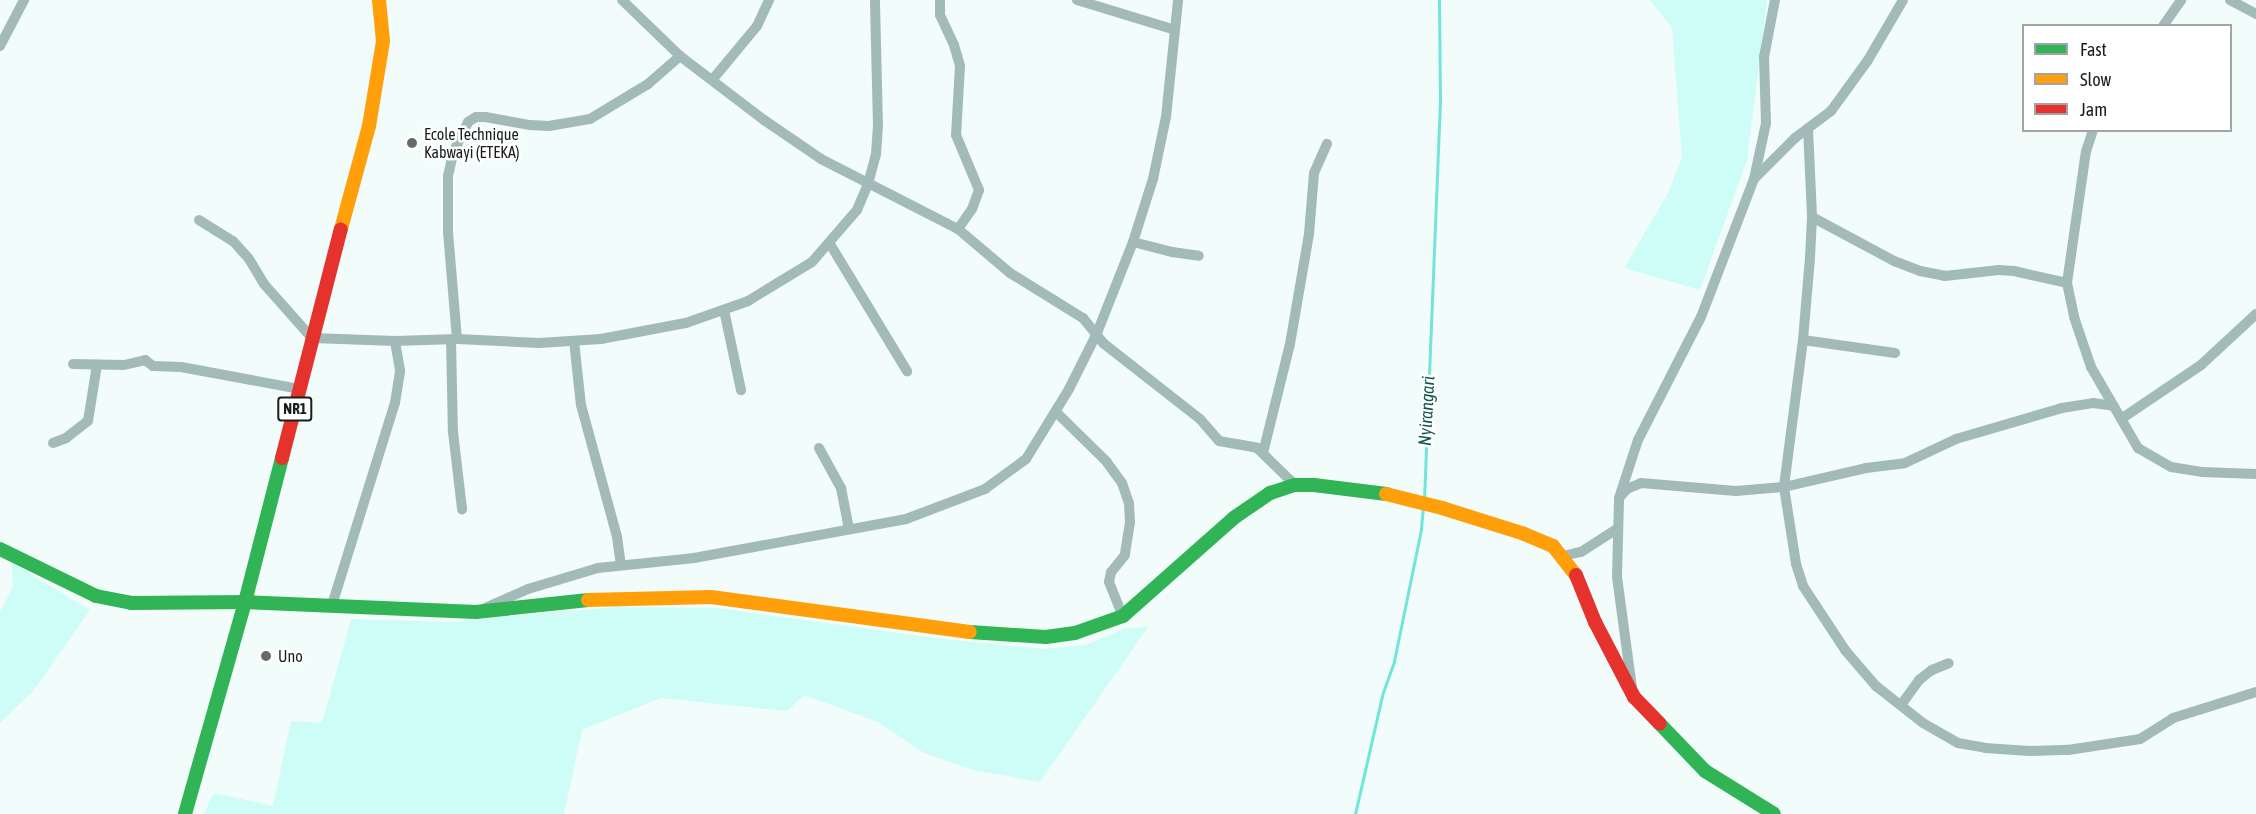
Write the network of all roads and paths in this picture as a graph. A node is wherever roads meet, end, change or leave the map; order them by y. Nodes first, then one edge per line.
1 (24, 0) edge
2 (379, 0) edge
3 (622, 0) edge
4 (769, 0) edge
5 (875, 0) edge
6 (940, 0) edge
7 (1077, 0) edge
8 (1178, 0) edge
9 (1775, 0) edge
10 (1903, 0) edge
11 (2181, 0) edge
12 (2230, 0) edge
13 (2256, 14) edge
14 (2164, 24) edge
15 (1175, 30) junction
16 (0, 46) edge
17 (680, 56) junction
18 (713, 79) junction
19 (1808, 128) junction
20 (2092, 132) edge
21 (1327, 144) dead end
22 (1754, 179) junction
23 (868, 184) junction
24 (1812, 217) junction
25 (199, 220) dead end
26 (958, 229) junction
27 (1133, 242) junction
28 (830, 244) junction
29 (1199, 255) dead end
30 (2067, 283) junction
31 (724, 310) junction
32 (2256, 314) edge
33 (1097, 333) junction
34 (312, 338) junction
35 (454, 339) junction
36 (1803, 340) junction
37 (395, 341) junction
38 (574, 341) junction
39 (1895, 353) dead end
40 (73, 364) dead end
41 (97, 365) junction
42 (907, 371) dead end
43 (300, 389) junction
44 (741, 390) dead end
45 (2114, 405) junction
46 (1056, 412) junction
47 (2121, 419) junction
48 (52, 443) dead end
49 (819, 448) dead end
50 (1263, 453) junction
51 (2256, 474) edge
52 (1295, 485) junction
53 (1784, 487) junction
54 (1619, 498) junction
55 (462, 509) dead end
56 (849, 529) junction
57 (1617, 529) junction
58 (0, 549) edge
59 (1563, 555) junction
60 (621, 564) junction
61 (245, 602) junction
62 (332, 605) junction
63 (476, 612) junction
64 (1123, 616) junction
65 (1949, 663) dead end
66 (2256, 692) edge
67 (1634, 697) junction
68 (1901, 705) junction
69 (185, 814) edge
70 (1774, 814) edge

1 - 16 street
2 - 34 main road, NR1
3 - 17 street
4 - 18 street
5 - 23 street
6 - 26 street
7 - 15 street
8 - 15 street
9 - 22 street
10 - 19 street
11 - 14 street
12 - 13 street
15 - 27 street
17 - 18 street
17 - 35 street
18 - 23 street
19 - 22 street
19 - 24 street
20 - 30 street
21 - 50 street
22 - 54 street
23 - 26 street
23 - 28 street
24 - 30 street
24 - 36 street
25 - 34 street
26 - 33 street
27 - 29 street
27 - 33 street
28 - 31 street
28 - 42 street
30 - 45 street
31 - 38 street
31 - 44 street
32 - 47 street
33 - 46 street
33 - 50 street
34 - 37 street
34 - 43 main road, NR1
35 - 37 street
35 - 38 street
35 - 55 street
36 - 39 street
36 - 53 street
37 - 62 street
38 - 60 street
40 - 41 street
41 - 43 street
41 - 48 street
43 - 61 main road, NR1
45 - 47 street
45 - 53 street
46 - 56 street
46 - 64 street
47 - 51 street
49 - 56 street
50 - 52 street
52 - 59 main road
52 - 64 main road
53 - 54 street
53 - 68 street
54 - 57 street
56 - 60 street
57 - 59 street
57 - 67 street
58 - 61 main road
59 - 67 main road
60 - 63 street
61 - 62 main road
61 - 69 main road, NR1
62 - 63 main road
63 - 64 main road
65 - 68 street
66 - 68 street
67 - 70 main road

